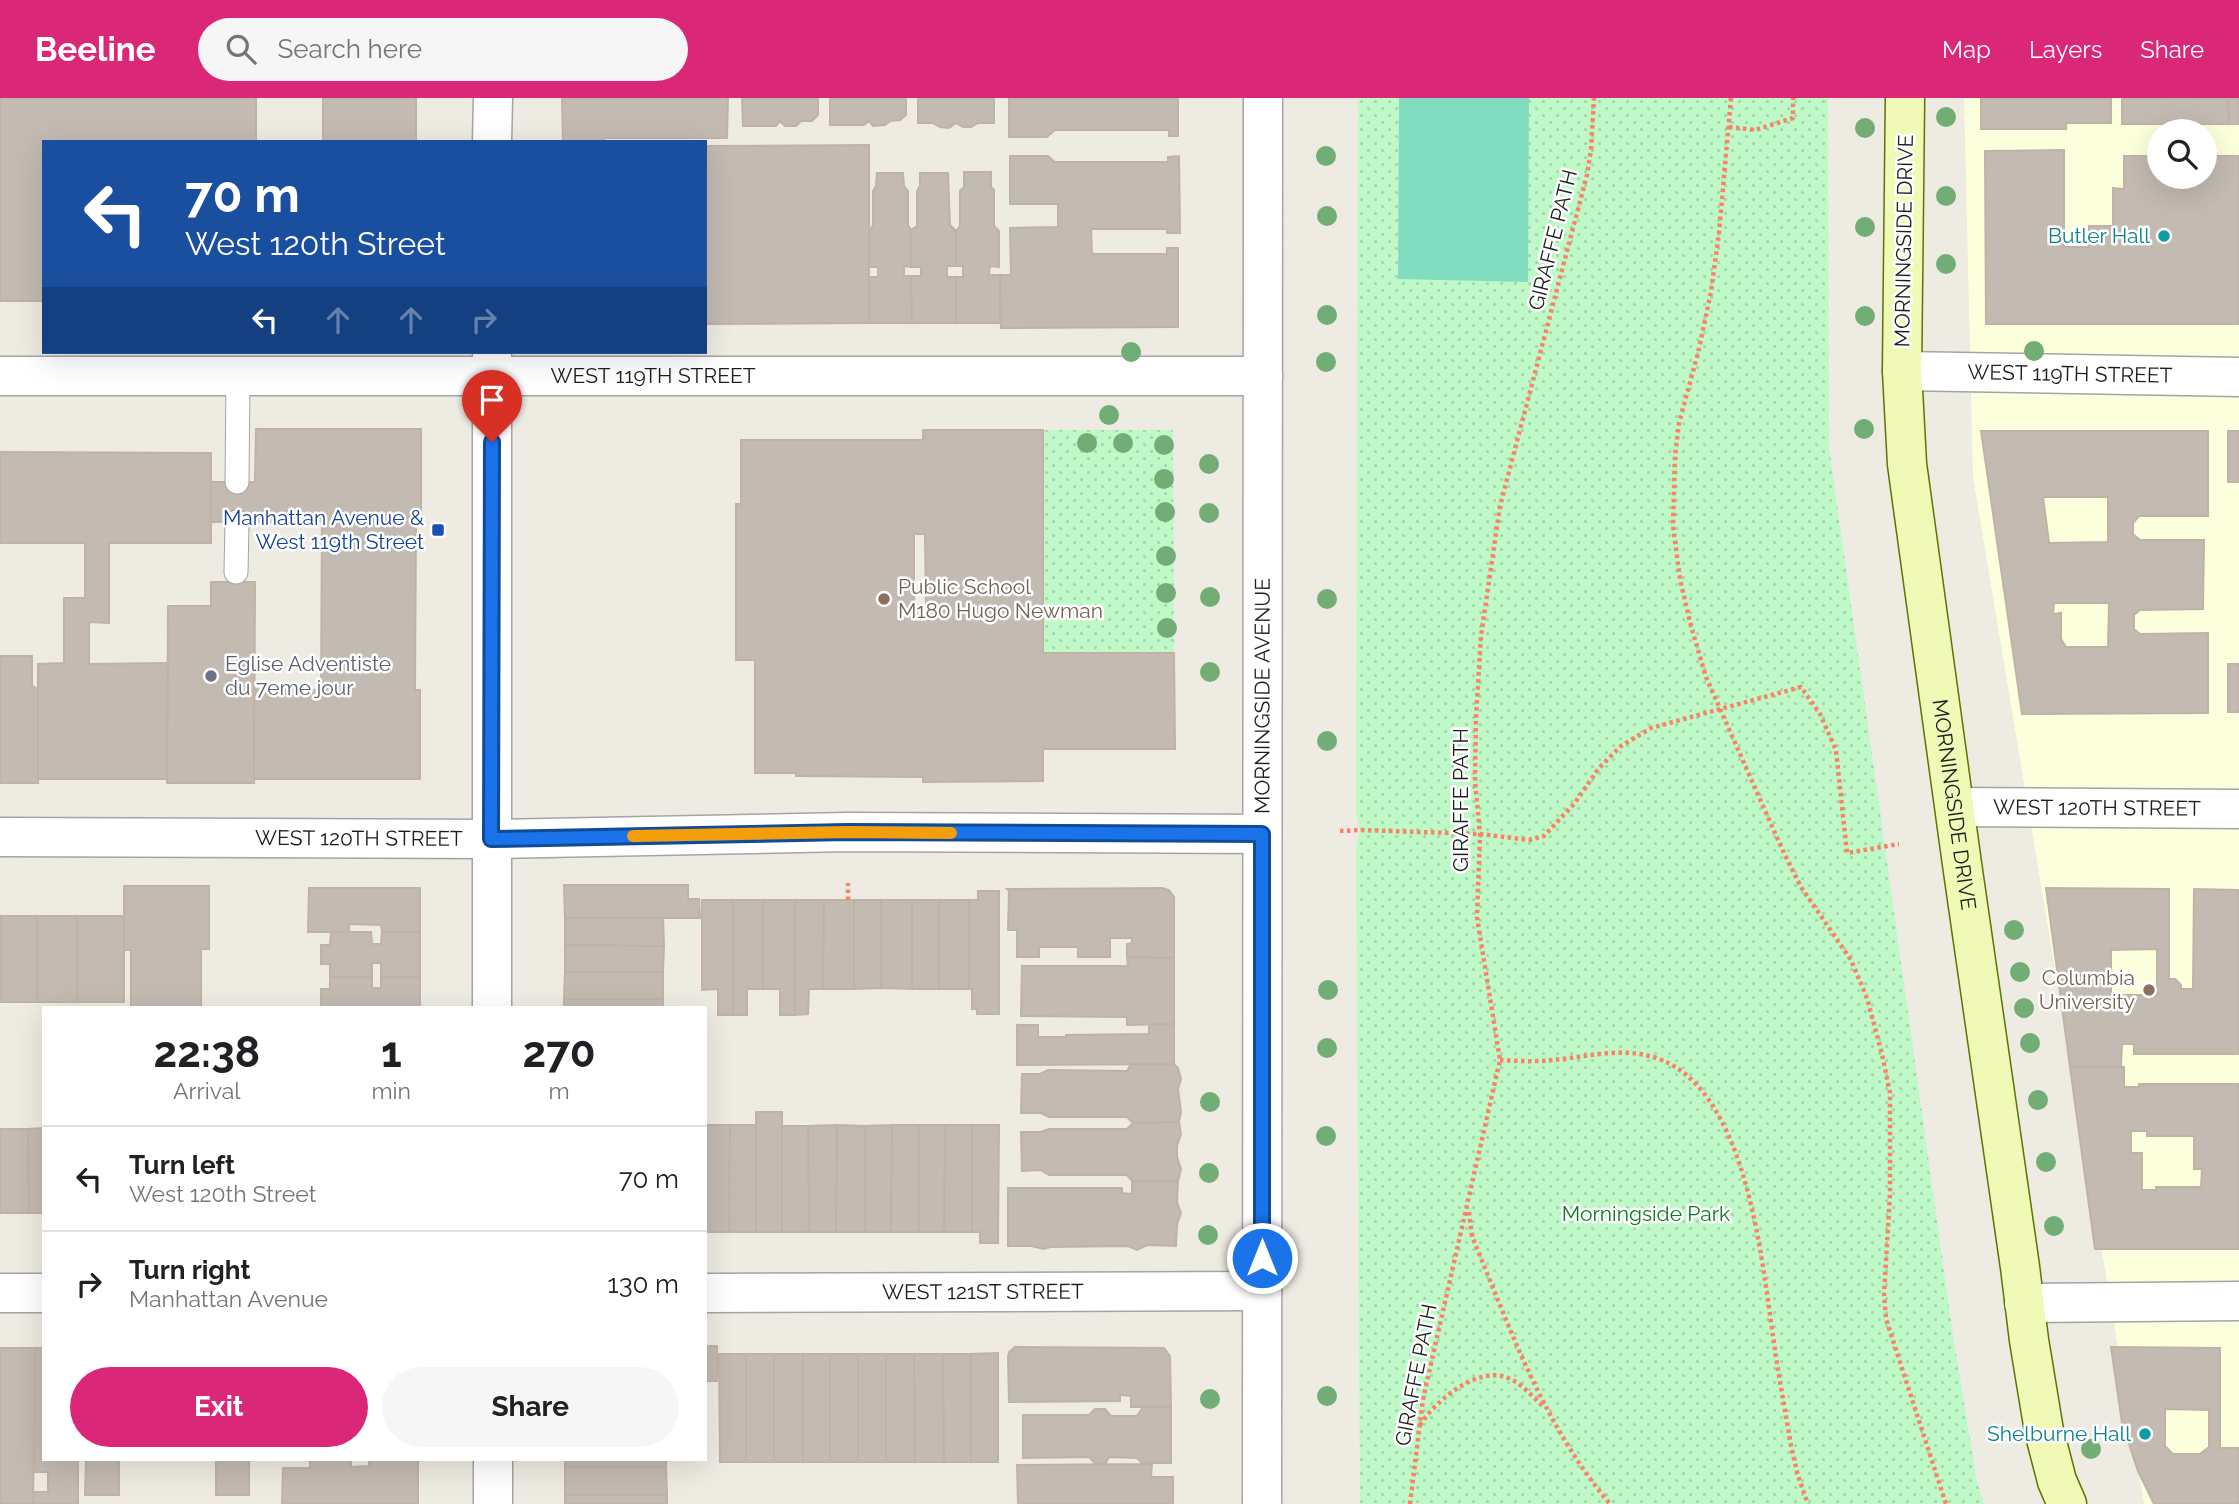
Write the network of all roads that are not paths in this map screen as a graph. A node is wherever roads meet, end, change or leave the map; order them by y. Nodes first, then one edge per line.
1 (493, 98) edge
2 (1263, 98) edge
3 (1905, 98) edge
4 (492, 140) edge
5 (492, 364) edge
6 (1902, 371) junction
7 (0, 376) edge
8 (238, 376) junction
9 (1263, 376) junction
10 (2239, 377) edge
11 (237, 482) dead end
12 (237, 522) dead end
13 (236, 572) dead end
14 (1955, 807) junction
15 (2239, 809) edge
16 (1262, 834) junction
17 (0, 836) edge
18 (491, 839) junction
19 (492, 1006) edge
20 (1262, 1291) junction
21 (0, 1293) edge
22 (42, 1293) edge
23 (707, 1293) edge
24 (2239, 1301) edge
25 (2024, 1303) junction
26 (493, 1461) edge
27 (493, 1504) edge
28 (1262, 1504) edge
29 (2067, 1504) edge

1 - 4 street
2 - 9 street, MORNINGSIDE AVENUE
3 - 6 street, MORNINGSIDE DRIVE
5 - 8 street, WEST 119TH STREET
5 - 9 street, WEST 119TH STREET
5 - 18 street
6 - 10 street, WEST 119TH STREET
6 - 14 street, MORNINGSIDE DRIVE
7 - 8 street, WEST 119TH STREET
8 - 11 lane
9 - 16 street, MORNINGSIDE AVENUE
12 - 13 lane
14 - 15 street, WEST 120TH STREET
14 - 25 street, MORNINGSIDE DRIVE
16 - 18 street, WEST 120TH STREET
16 - 20 street, MORNINGSIDE AVENUE
17 - 18 street, WEST 120TH STREET
18 - 19 street
20 - 23 street, WEST 121ST STREET
20 - 28 street, MORNINGSIDE AVENUE
21 - 22 street
24 - 25 street
25 - 29 street, MORNINGSIDE DRIVE
26 - 27 street

